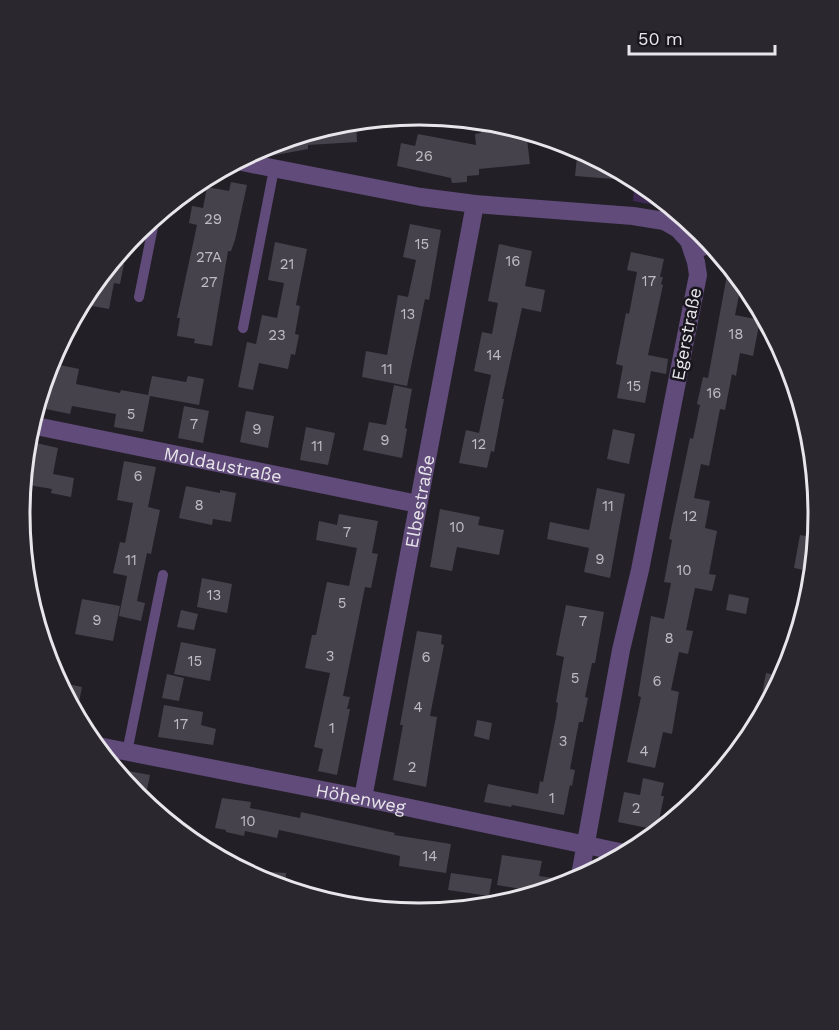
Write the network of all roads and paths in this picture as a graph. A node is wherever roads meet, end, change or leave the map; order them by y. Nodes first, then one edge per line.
1 (251, 164) edge
2 (274, 169) junction
3 (476, 204) junction
4 (152, 233) edge
5 (702, 247) edge
6 (693, 251) junction
7 (139, 297) dead end
8 (243, 328) dead end
9 (40, 427) edge
10 (418, 504) junction
11 (164, 575) dead end
12 (107, 748) edge
13 (127, 752) junction
14 (363, 798) junction
15 (585, 846) junction
16 (614, 852) edge
17 (581, 869) edge

1 - 2 street
2 - 3 street
2 - 8 lane
3 - 6 street
3 - 10 street, Elbestraße
4 - 7 lane
5 - 6 street
6 - 15 street, Egerstraße
9 - 10 street, Moldaustraße
10 - 14 street, Elbestraße
11 - 13 lane
12 - 13 street, Höhenweg
13 - 14 street, Höhenweg
14 - 15 street, Höhenweg
15 - 16 street, Höhenweg
15 - 17 street, Egerstraße

